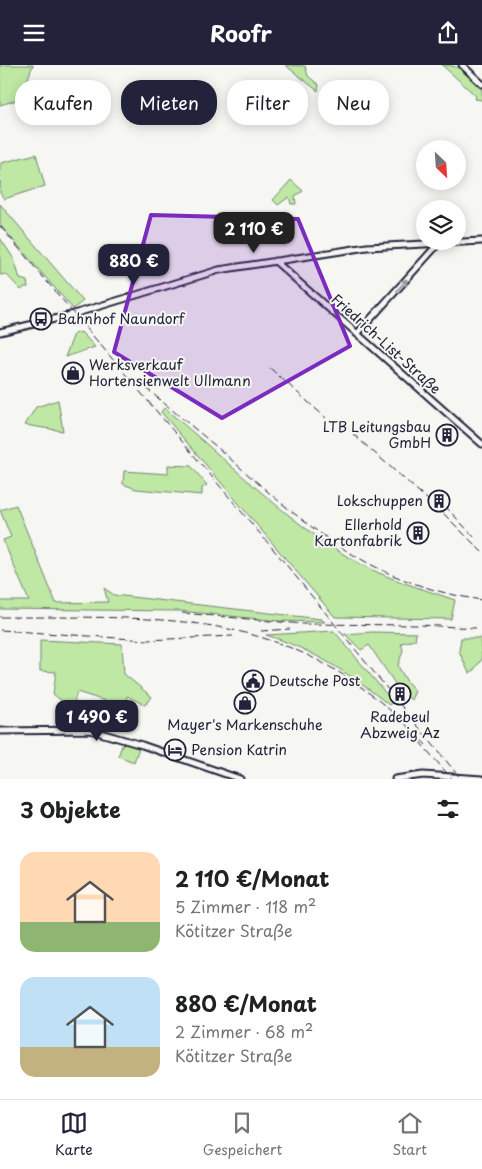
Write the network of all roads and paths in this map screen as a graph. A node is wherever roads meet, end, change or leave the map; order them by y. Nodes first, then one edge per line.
1 (462, 65) edge
2 (482, 84) edge
3 (480, 241) edge
4 (466, 242) edge
5 (416, 244) edge
6 (433, 250) edge
7 (275, 261) junction
8 (0, 332) edge
9 (357, 334) junction
10 (482, 444) edge
11 (0, 731) edge
12 (240, 779) edge
13 (395, 779) edge
14 (482, 779) edge

1 - 2 street
3 - 4 street
5 - 7 street
9 -> 6 street
7 - 8 street
7 - 9 street, Friedrich-List-Straße
9 - 10 street, Friedrich-List-Straße
11 - 12 street
13 - 14 street

